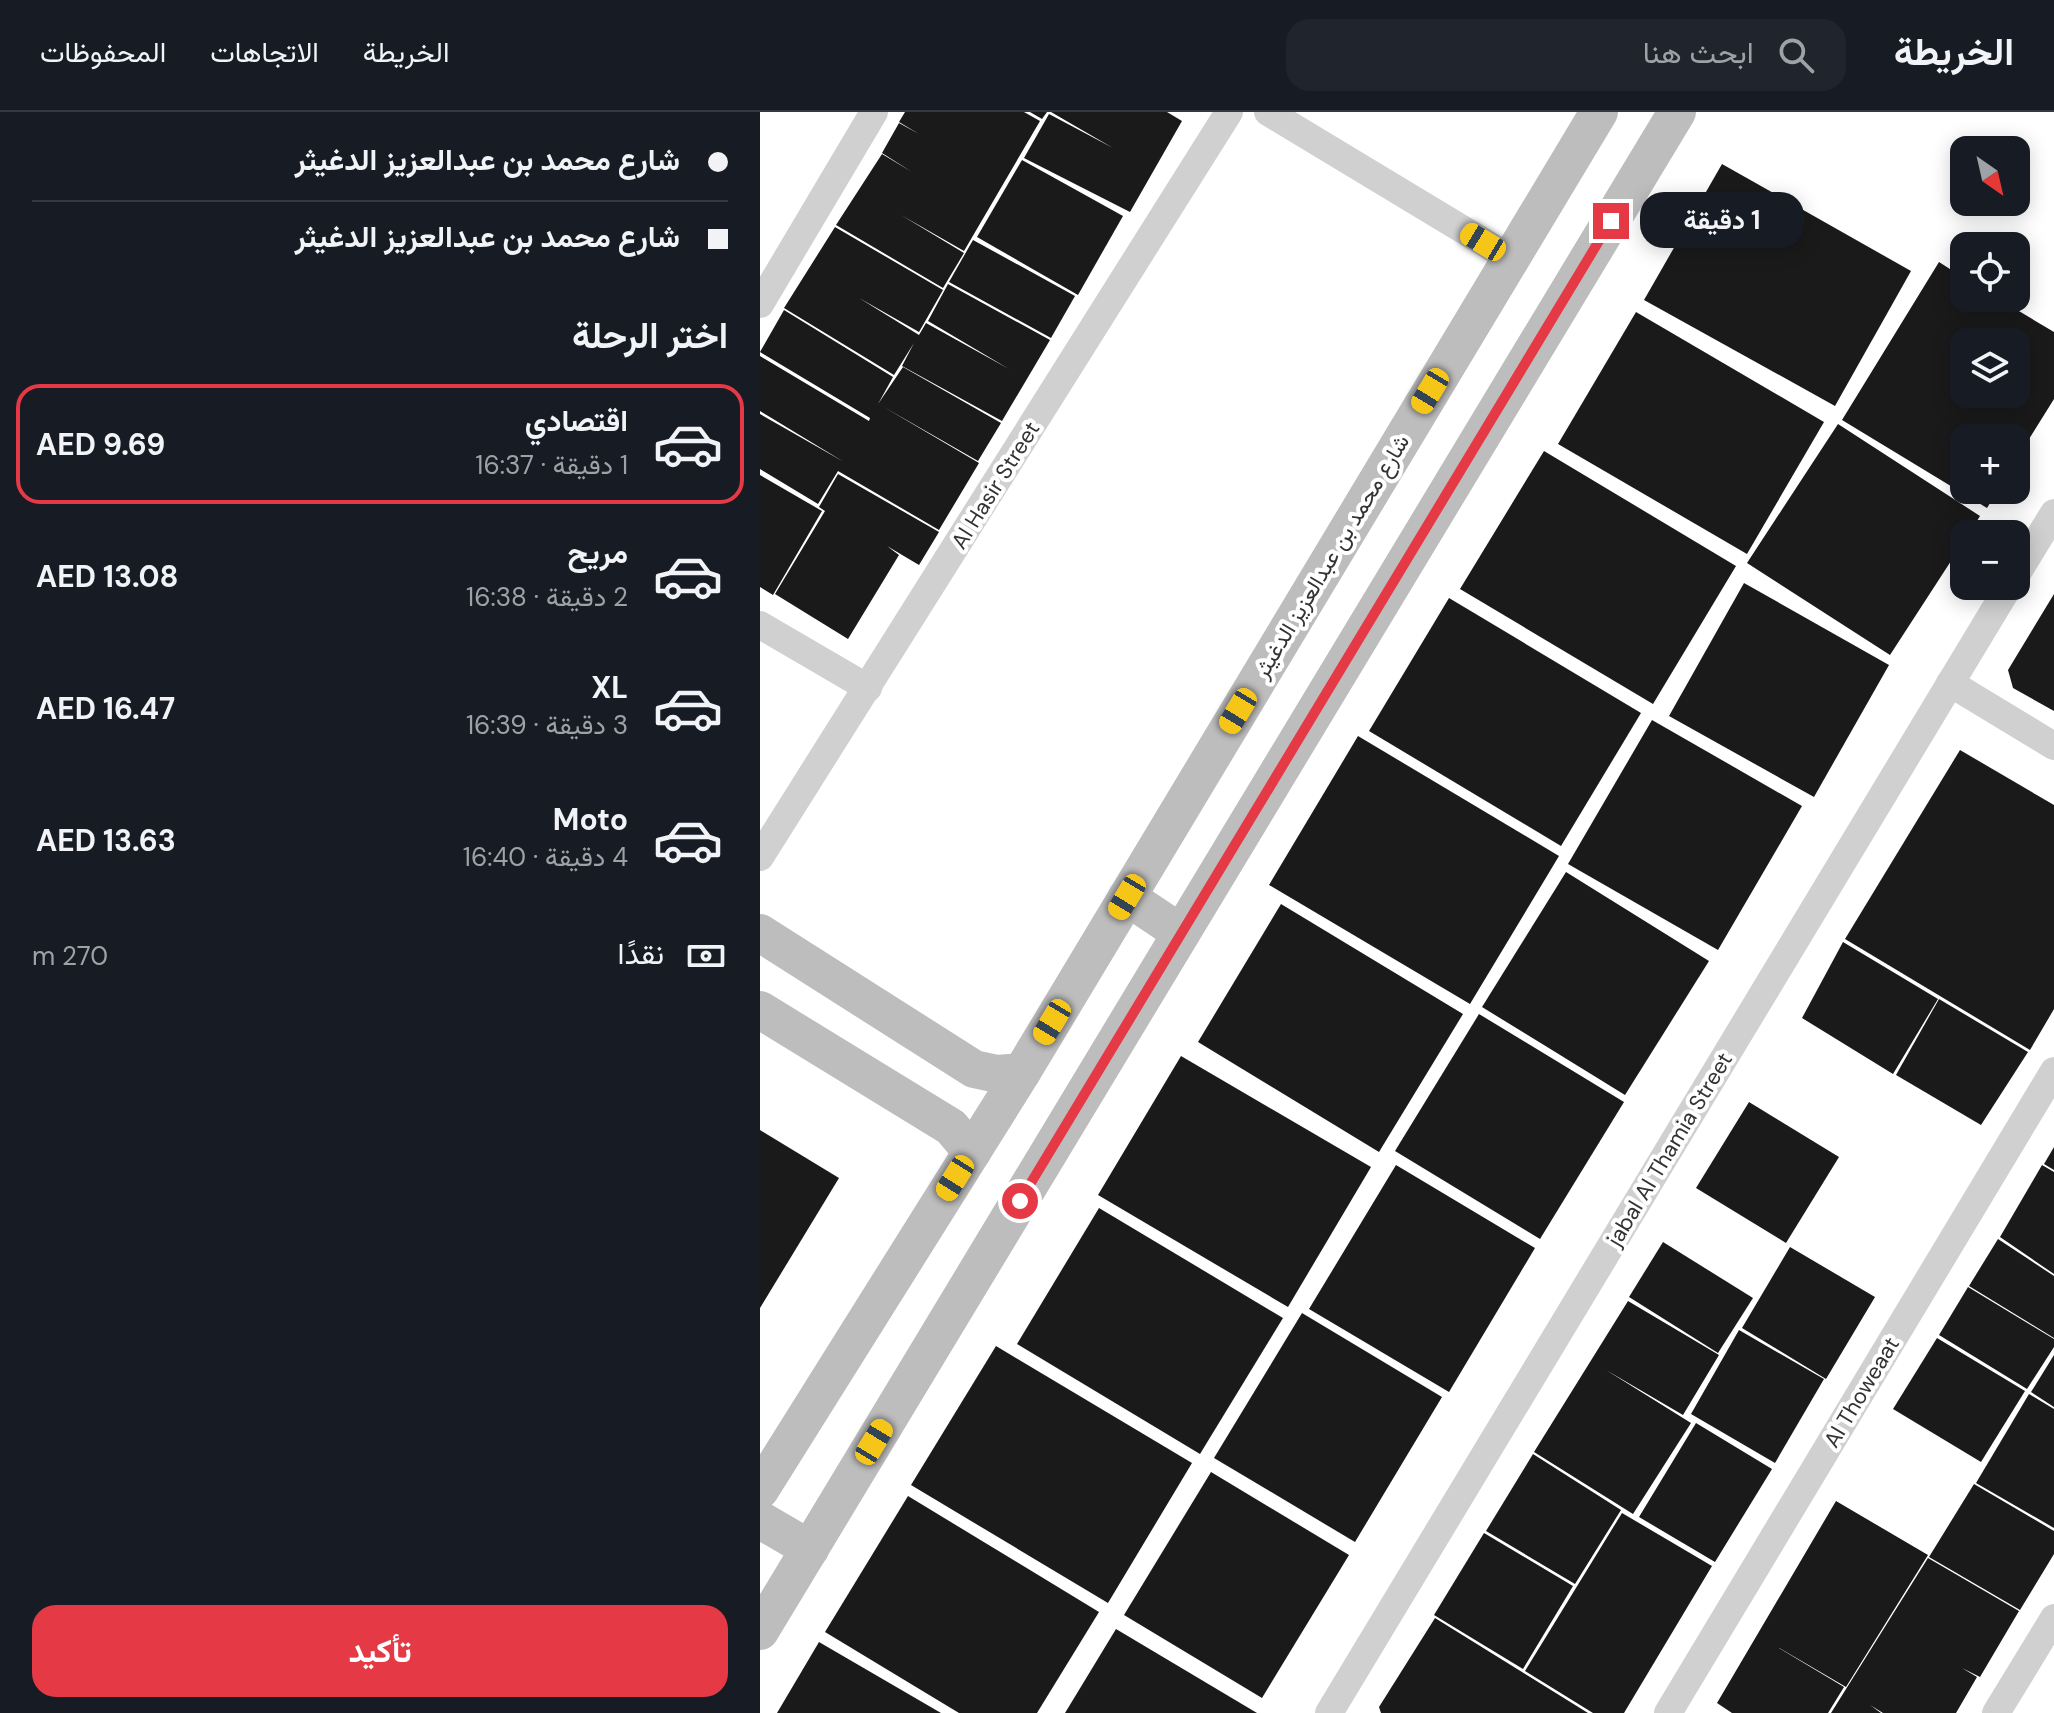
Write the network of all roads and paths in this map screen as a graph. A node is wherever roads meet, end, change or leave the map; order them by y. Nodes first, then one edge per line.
1 (874, 112) edge
2 (1229, 112) edge
3 (1268, 112) edge
4 (1599, 112) edge
5 (1677, 112) edge
6 (1510, 258) junction
7 (760, 304) edge
8 (2054, 513) edge
9 (2030, 552) edge
10 (2000, 600) edge
11 (760, 625) edge
12 (1950, 683) junction
13 (868, 688) junction
14 (2054, 746) edge
15 (760, 857) edge
16 (1127, 897) junction
17 (760, 933) edge
18 (1181, 933) junction
19 (760, 1010) edge
20 (2054, 1071) edge
21 (1022, 1072) junction
22 (972, 1152) junction
23 (760, 1490) edge
24 (760, 1520) edge
25 (810, 1549) junction
26 (2054, 1618) edge
27 (760, 1631) edge
28 (1329, 1713) edge
29 (1668, 1713) edge
30 (1996, 1713) edge

1 - 7 street
2 - 13 street, Al Hasir Street
3 - 6 street
4 - 6 street, شارع محمد بن عبدالعزيز الدغيثر
5 - 18 street
6 - 16 street, شارع محمد بن عبدالعزيز الدغيثر
8 - 9 street
10 - 12 street, jabal Al Thamia Street
11 - 13 street
12 - 14 street
12 - 28 street, jabal Al Thamia Street
13 - 15 street, Al Hasir Street
16 - 18 street
16 - 21 street, شارع محمد بن عبدالعزيز الدغيثر
17 - 21 street
18 - 25 street
19 - 22 street
20 - 29 street, Al Thoweaat
21 - 22 street, شارع محمد بن عبدالعزيز الدغيثر
22 - 23 street, شارع محمد بن عبدالعزيز الدغيثر
24 - 25 street
25 - 27 street
26 - 30 street

